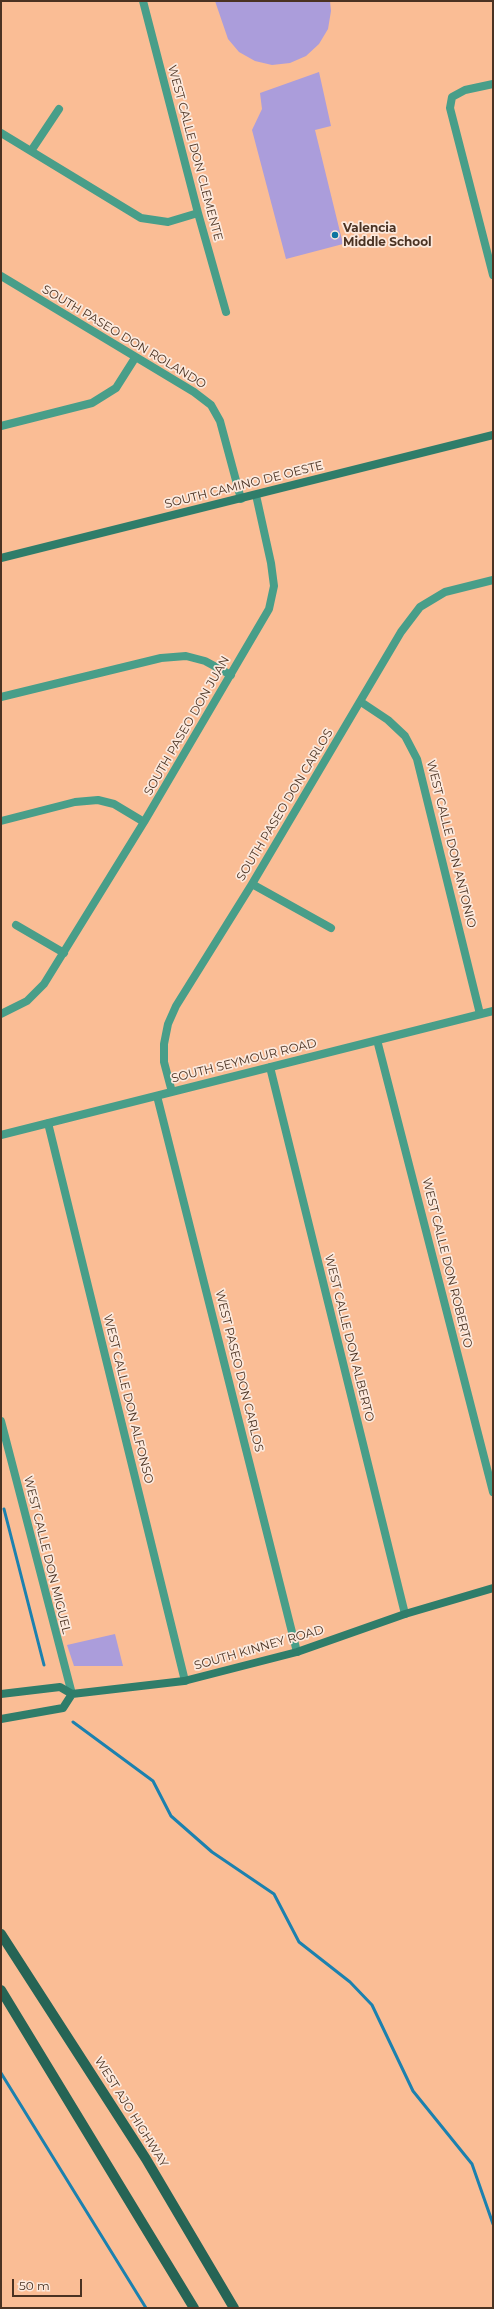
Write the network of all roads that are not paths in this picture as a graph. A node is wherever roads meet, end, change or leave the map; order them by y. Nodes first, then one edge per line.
1 (143, 1) edge
2 (493, 84) edge
3 (58, 109) dead end
4 (1, 133) edge
5 (31, 151) junction
6 (198, 213) junction
7 (493, 275) edge
8 (1, 276) edge
9 (226, 312) dead end
10 (135, 358) junction
11 (1, 426) edge
12 (493, 435) edge
13 (256, 495) junction
14 (241, 499) junction
15 (1, 558) edge
16 (493, 582) edge
17 (231, 675) junction
18 (1, 697) edge
19 (361, 702) junction
20 (1, 821) edge
21 (144, 822) junction
22 (252, 884) junction
23 (16, 924) dead end
24 (331, 928) dead end
25 (64, 953) junction
26 (492, 1011) edge
27 (1, 1014) edge
28 (480, 1014) junction
29 (493, 1020) edge
30 (377, 1040) junction
31 (270, 1067) junction
32 (172, 1092) junction
33 (157, 1096) junction
34 (48, 1123) junction
35 (1, 1135) edge
36 (1, 1421) edge
37 (493, 1492) edge
38 (493, 1588) edge
39 (405, 1614) junction
40 (297, 1652) junction
41 (185, 1681) junction
42 (1, 1694) edge
43 (72, 1694) junction
44 (1, 1719) edge
45 (1, 1934) edge
46 (1, 1990) edge
47 (194, 2308) edge
48 (234, 2308) edge

1 - 6 street, WEST CALLE DON CLEMENTE
2 - 7 street
3 - 5 street
4 - 5 street
5 - 6 street
6 - 9 street, WEST CALLE DON CLEMENTE
8 - 10 street, SOUTH PASEO DON ROLANDO
10 - 11 street
10 - 14 street, SOUTH PASEO DON ROLANDO
12 - 13 main road, SOUTH CAMINO DE OESTE
13 - 14 main road, SOUTH CAMINO DE OESTE
13 - 17 street, SOUTH PASEO DON JUAN
14 - 15 main road, SOUTH CAMINO DE OESTE
16 - 19 street, SOUTH PASEO DON CARLOS
17 - 18 street
17 - 21 street, SOUTH PASEO DON JUAN
19 - 22 street, SOUTH PASEO DON CARLOS
19 - 28 street, WEST CALLE DON ANTONIO
20 - 21 street
21 - 25 street, SOUTH PASEO DON JUAN
22 - 24 street
22 - 32 street, SOUTH PASEO DON CARLOS
23 - 25 street
25 - 27 street, SOUTH PASEO DON JUAN
26 - 28 street, SOUTH SEYMOUR ROAD
26 - 29 street
28 - 30 street, SOUTH SEYMOUR ROAD
30 - 31 street, SOUTH SEYMOUR ROAD
30 - 37 street, WEST CALLE DON ROBERTO
31 - 32 street, SOUTH SEYMOUR ROAD
31 - 39 street, WEST CALLE DON ALBERTO
32 - 33 street, SOUTH SEYMOUR ROAD
33 - 34 street, SOUTH SEYMOUR ROAD
33 - 40 street, WEST PASEO DON CARLOS
34 - 35 street, SOUTH SEYMOUR ROAD
34 - 41 street, WEST CALLE DON ALFONSO
36 - 43 street, WEST CALLE DON MIGUEL
38 - 39 main road, SOUTH KINNEY ROAD
39 - 40 main road, SOUTH KINNEY ROAD
40 - 41 main road, SOUTH KINNEY ROAD
41 - 43 main road, SOUTH KINNEY ROAD
42 - 43 main road, SOUTH KINNEY ROAD
43 - 44 main road
45 - 48 main road, WEST AJO HIGHWAY
46 - 47 main road

